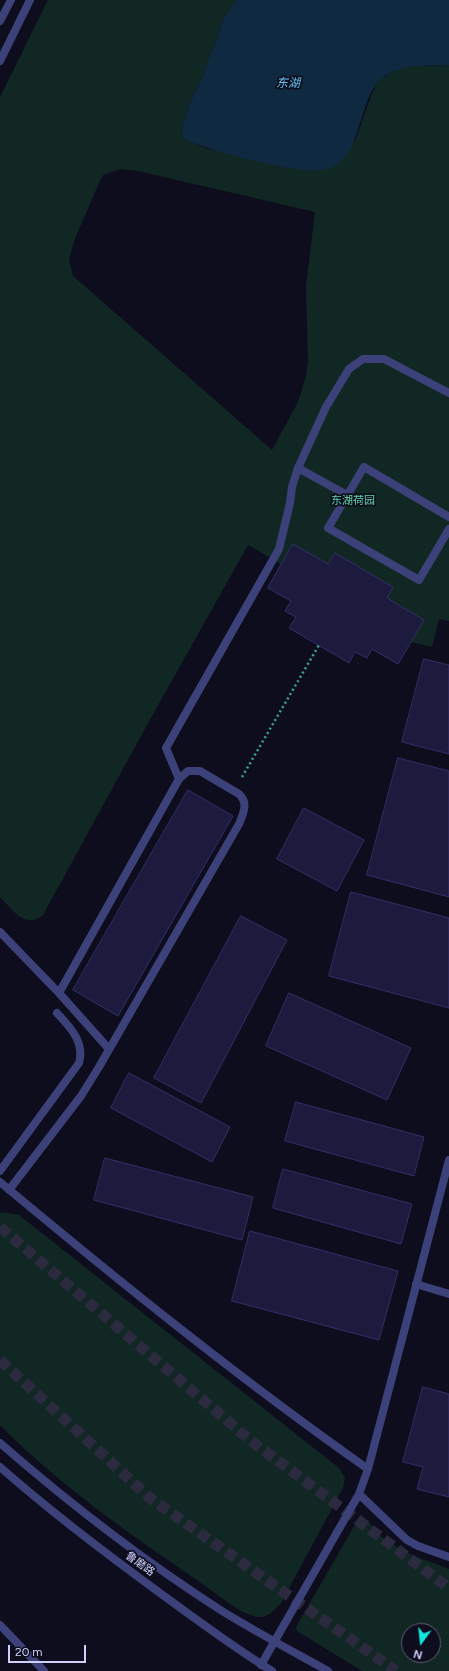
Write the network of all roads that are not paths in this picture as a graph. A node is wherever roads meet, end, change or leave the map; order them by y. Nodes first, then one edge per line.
1 (11, 0) edge
2 (30, 0) edge
3 (0, 21) edge
4 (0, 61) edge
5 (449, 393) edge
6 (298, 468) junction
7 (347, 495) junction
8 (449, 517) edge
9 (449, 529) edge
10 (441, 543) junction
11 (449, 547) edge
12 (179, 779) junction
13 (0, 932) edge
14 (59, 993) junction
15 (57, 1013) dead end
16 (110, 1049) junction
17 (449, 1160) edge
18 (0, 1171) edge
19 (3, 1186) edge
20 (416, 1284) junction
21 (449, 1294) edge
22 (0, 1443) edge
23 (0, 1467) edge
24 (368, 1469) junction
25 (359, 1494) junction
26 (449, 1556) edge
27 (0, 1625) edge
28 (274, 1641) junction
29 (262, 1664) junction
30 (44, 1671) edge
31 (272, 1671) edge
32 (328, 1671) edge

1 - 3 street
2 - 4 street
5 - 6 street
6 - 7 street
6 - 12 street
7 - 8 street
7 - 10 street
9 - 10 street
10 - 11 street
12 - 14 street
12 - 16 street
13 - 14 street
14 - 16 street
15 - 18 street
16 - 19 street
17 - 20 street
19 - 24 street
20 - 21 street
20 - 24 street
22 - 28 street
23 - 29 street, 鲁磨路
24 - 25 street
25 - 26 street
25 - 28 street
27 - 30 street
28 - 29 street
28 - 32 street
29 - 31 street, 鲁磨路

